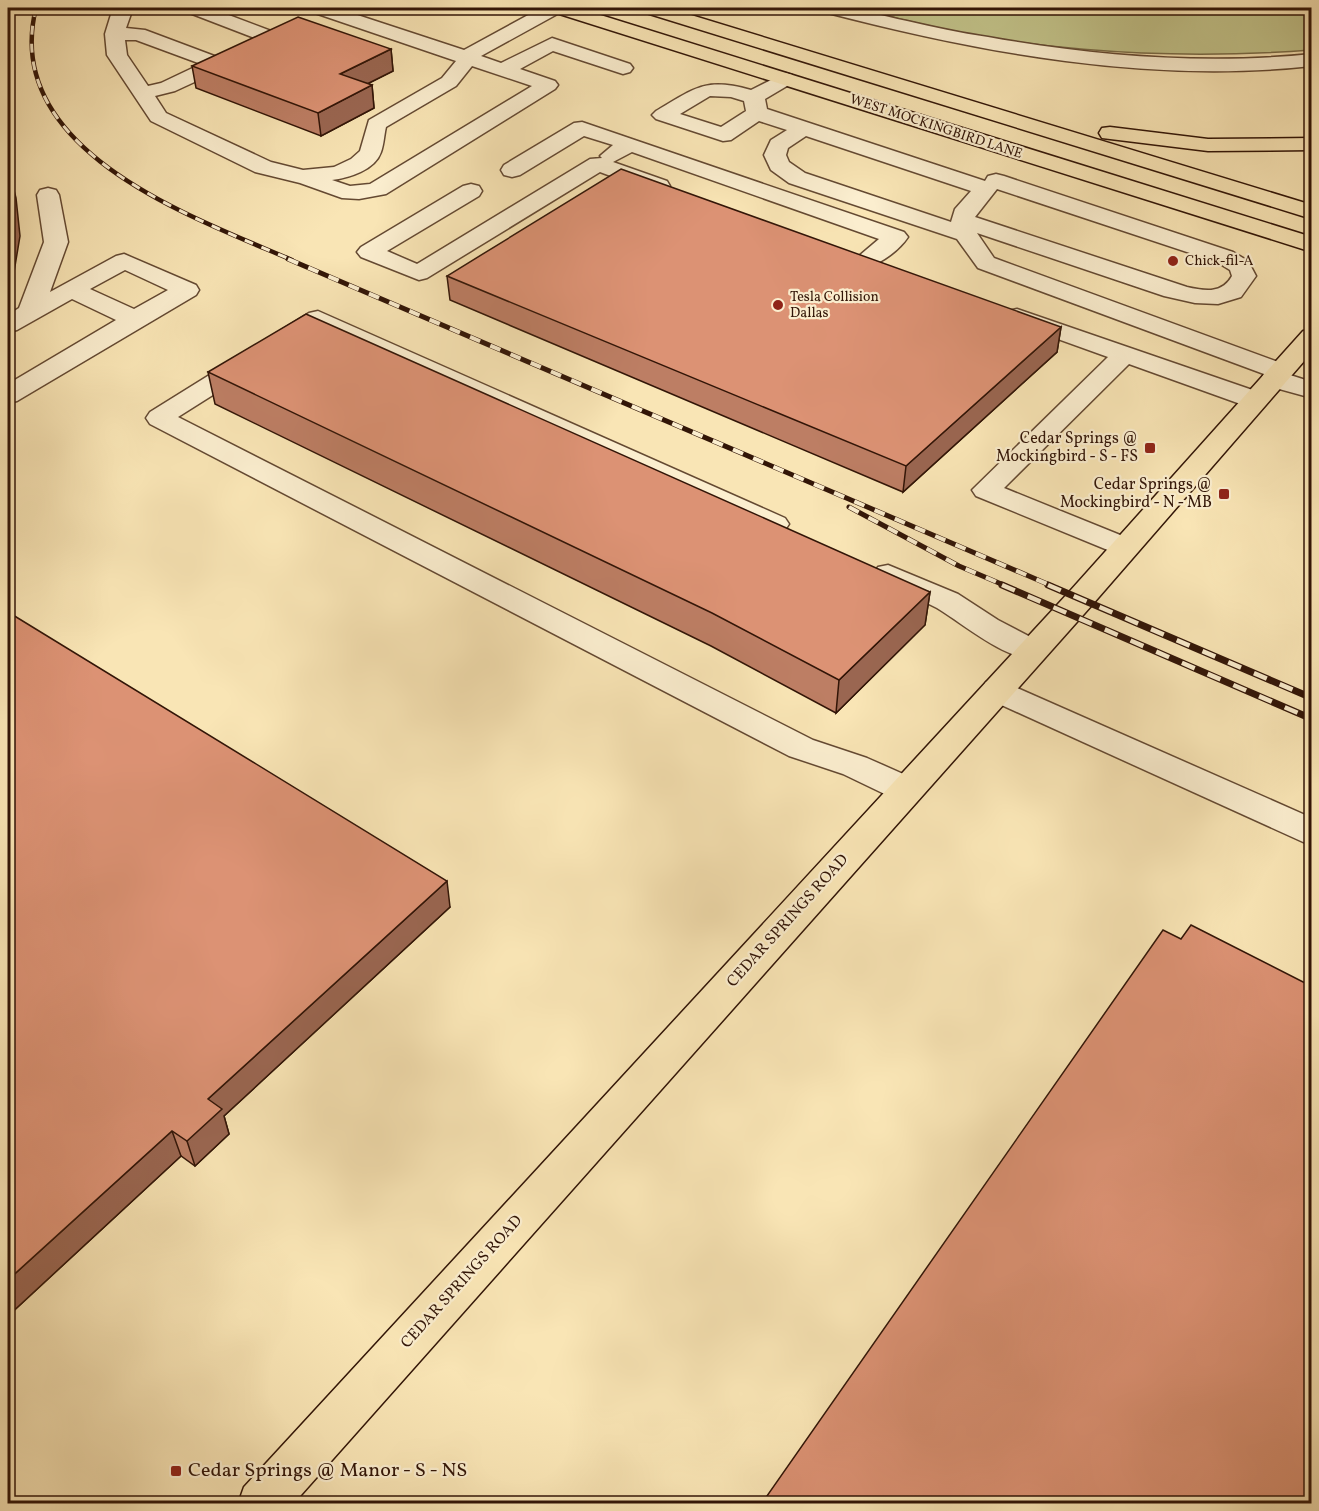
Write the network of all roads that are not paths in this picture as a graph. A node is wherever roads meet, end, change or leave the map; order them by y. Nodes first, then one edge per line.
1 (123, 8) edge
2 (194, 8) edge
3 (554, 8) edge
4 (560, 8) edge
5 (650, 8) edge
6 (831, 8) edge
7 (320, 13) edge
8 (292, 29) edge
9 (115, 34) junction
10 (272, 38) junction
11 (466, 58) junction
12 (1311, 60) edge
13 (218, 64) junction
14 (623, 68) dead end
15 (502, 70) junction
16 (785, 79) junction
17 (143, 93) junction
18 (756, 105) junction
19 (1015, 119) junction
20 (803, 129) junction
21 (630, 144) junction
22 (1311, 144) edge
23 (1027, 156) junction
24 (598, 164) junction
25 (512, 170) dead end
26 (303, 177) junction
27 (991, 185) junction
28 (471, 191) dead end
29 (676, 192) edge
30 (48, 195) dead end
31 (1311, 212) edge
32 (964, 227) junction
33 (1311, 245) edge
34 (843, 253) edge
35 (865, 261) junction
36 (888, 269) edge
37 (71, 290) junction
38 (1000, 310) edge
39 (30, 312) junction
40 (135, 320) junction
41 (8, 325) edge
42 (1311, 336) edge
43 (1124, 355) junction
44 (1270, 383) junction
45 (1311, 390) edge
46 (8, 395) edge
47 (795, 532) edge
48 (1125, 547) junction
49 (860, 562) edge
50 (1033, 651) junction
51 (997, 690) junction
52 (907, 790) junction
53 (1311, 833) edge
54 (261, 1503) edge

1 - 9 lane
2 - 10 lane
3 - 11 lane
4 - 16 main road, WEST MOCKINGBIRD LANE
5 - 19 main road, WEST MOCKINGBIRD LANE
6 - 12 lane
7 - 11 lane
8 - 10 lane
9 - 13 lane
9 - 17 lane
10 - 13 lane
11 - 15 lane
11 - 26 lane
13 - 17 lane
14 - 15 lane
15 - 26 lane
16 - 18 lane
16 - 23 main road, WEST MOCKINGBIRD LANE
17 - 26 lane
18 - 18 lane
18 - 20 lane
19 - 22 main road
19 - 31 main road, WEST MOCKINGBIRD LANE
20 - 27 lane
20 - 32 lane
21 - 24 lane
21 - 25 lane
21 - 35 lane
23 - 27 lane
23 - 33 main road, WEST MOCKINGBIRD LANE
24 - 28 lane
24 - 29 lane
27 - 32 lane
27 - 32 lane
30 - 39 lane
32 - 44 lane
34 - 35 lane
35 - 36 lane
37 - 39 lane
37 - 40 lane
37 - 40 lane
38 - 43 lane
39 - 41 lane
40 - 46 lane
42 - 44 main road, CEDAR SPRINGS ROAD
43 - 44 lane
43 - 48 lane
44 - 45 lane
44 - 48 main road, CEDAR SPRINGS ROAD
47 - 52 lane
48 - 50 main road, CEDAR SPRINGS ROAD
49 - 50 lane
50 - 51 main road, CEDAR SPRINGS ROAD
51 - 52 main road, CEDAR SPRINGS ROAD
51 - 53 lane
52 - 54 main road, CEDAR SPRINGS ROAD

